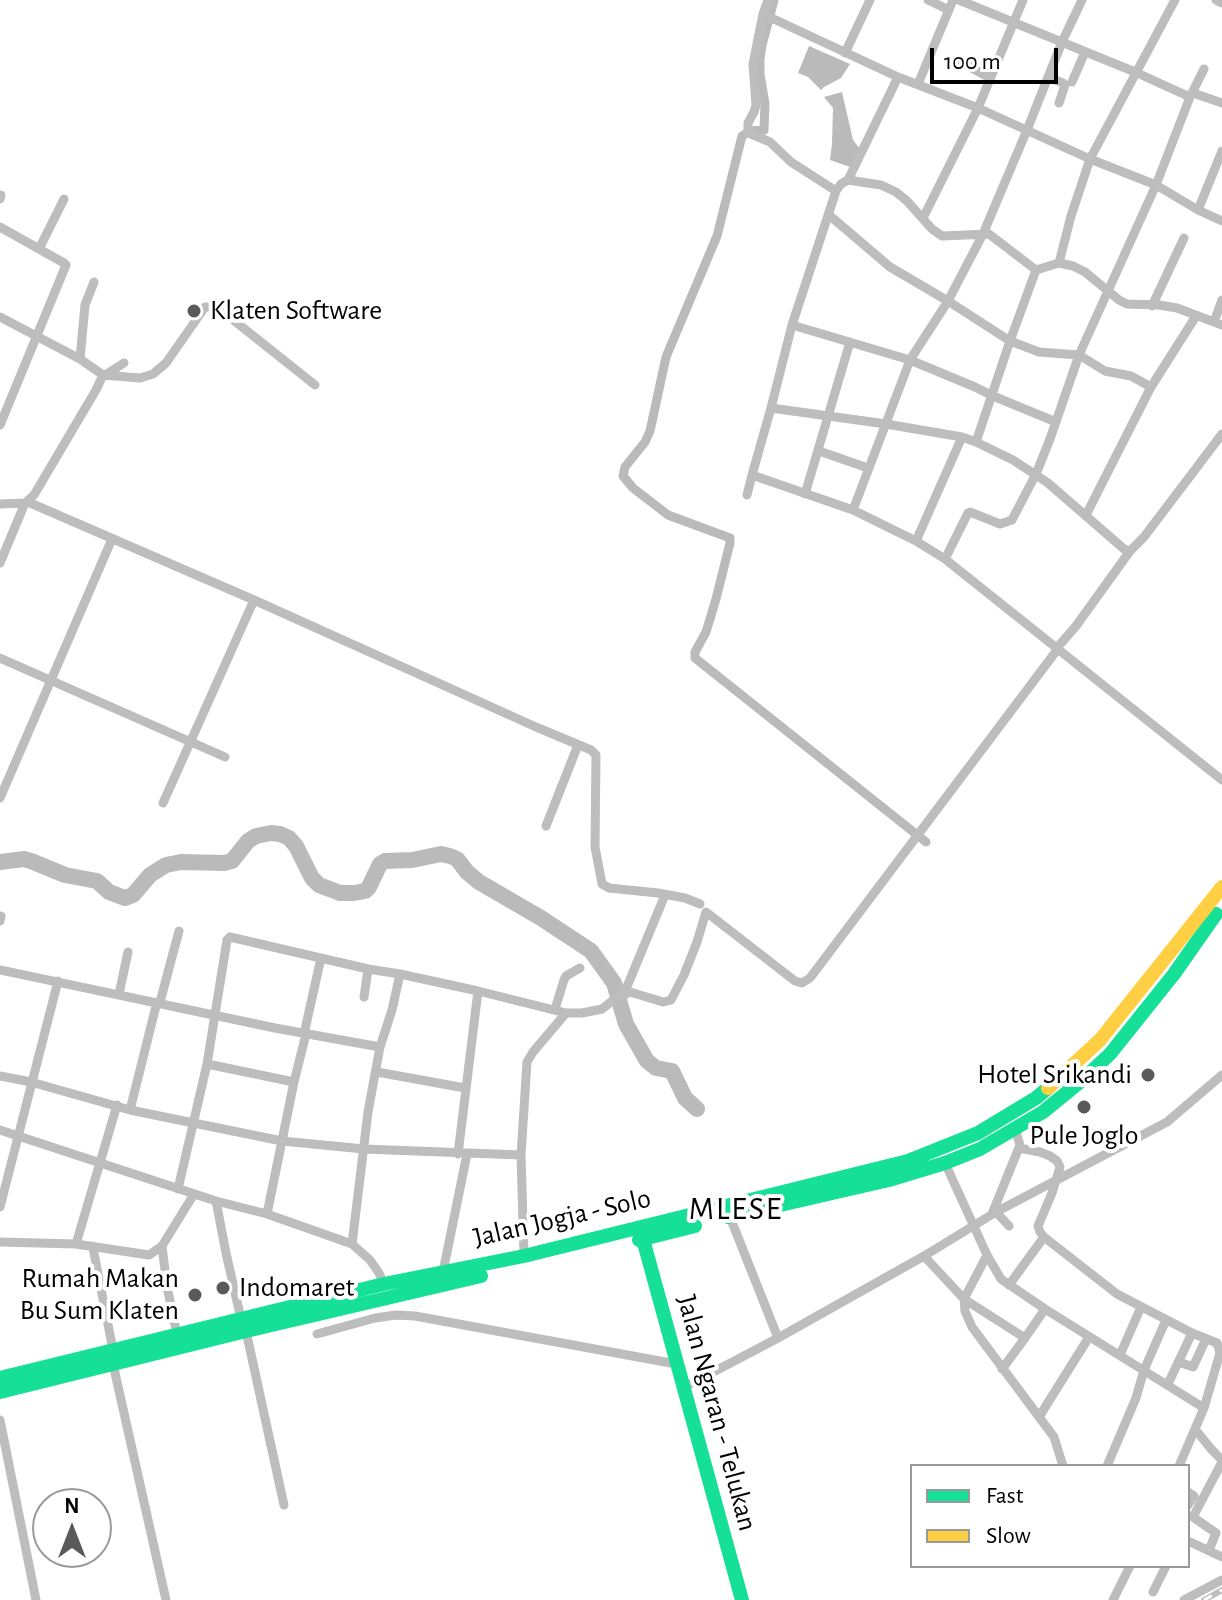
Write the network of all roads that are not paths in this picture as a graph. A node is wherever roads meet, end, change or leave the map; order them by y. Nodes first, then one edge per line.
1 (768, 0) edge
2 (870, 0) edge
3 (928, 0) edge
4 (1023, 0) edge
5 (1082, 0) edge
6 (1175, 0) edge
7 (1216, 0) edge
8 (954, 3) edge
9 (1222, 3) edge
10 (763, 14) junction
11 (1013, 23) junction
12 (1062, 42) junction
13 (1085, 52) junction
14 (845, 53) junction
15 (959, 61) dead end
16 (1204, 69) dead end
17 (1135, 72) junction
18 (898, 77) junction
19 (1048, 77) junction
20 (990, 78) junction
21 (1072, 82) dead end
22 (918, 84) junction
23 (1191, 95) junction
24 (1059, 103) dead end
25 (1222, 103) edge
26 (978, 108) junction
27 (1027, 130) junction
28 (1222, 151) edge
29 (1090, 159) junction
30 (848, 180) junction
31 (1156, 185) junction
32 (836, 191) junction
33 (64, 199) dead end
34 (1198, 210) junction
35 (829, 215) junction
36 (923, 218) junction
37 (1222, 221) edge
38 (0, 227) edge
39 (983, 234) junction
40 (1184, 238) dead end
41 (39, 249) junction
42 (1059, 263) junction
43 (1036, 270) junction
44 (94, 282) dead end
45 (1109, 290) junction
46 (1222, 300) edge
47 (948, 301) junction
48 (1152, 306) junction
49 (1196, 316) junction
50 (0, 317) edge
51 (1218, 323) edge
52 (792, 325) junction
53 (38, 335) junction
54 (1010, 341) junction
55 (850, 342) junction
56 (1079, 355) junction
57 (80, 359) junction
58 (910, 360) junction
59 (124, 363) dead end
60 (104, 375) junction
61 (315, 385) dead end
62 (1151, 387) junction
63 (993, 396) junction
64 (771, 408) junction
65 (830, 417) junction
66 (1, 420) edge
67 (1056, 422) junction
68 (886, 424) junction
69 (1222, 434) edge
70 (962, 437) junction
71 (976, 442) junction
72 (819, 451) junction
73 (868, 468) junction
74 (1036, 474) junction
75 (752, 475) junction
76 (805, 494) junction
77 (747, 495) dead end
78 (26, 502) junction
79 (0, 504) edge
80 (853, 510) junction
81 (1086, 515) junction
82 (112, 539) junction
83 (916, 541) junction
84 (1130, 551) junction
85 (945, 559) junction
86 (0, 563) edge
87 (254, 600) junction
88 (1056, 649) junction
89 (0, 658) edge
90 (51, 682) junction
91 (190, 741) junction
92 (578, 745) junction
93 (225, 757) dead end
94 (1222, 780) edge
95 (0, 798) edge
96 (163, 803) dead end
97 (546, 826) dead end
98 (1222, 887) edge
99 (665, 895) junction
100 (700, 904) dead end
101 (1222, 906) edge
102 (179, 931) dead end
103 (128, 952) dead end
104 (321, 958) junction
105 (580, 968) dead end
106 (368, 969) junction
107 (0, 970) edge
108 (400, 974) junction
109 (58, 981) junction
110 (478, 991) junction
111 (119, 994) junction
112 (621, 994) junction
113 (364, 997) dead end
114 (159, 1002) junction
115 (555, 1009) junction
116 (566, 1013) junction
117 (216, 1014) junction
118 (305, 1034) junction
119 (380, 1047) junction
120 (207, 1064) junction
121 (377, 1072) junction
122 (1222, 1075) edge
123 (0, 1076) edge
124 (31, 1082) junction
125 (294, 1082) junction
126 (465, 1088) junction
127 (117, 1105) junction
128 (130, 1110) junction
129 (195, 1123) junction
130 (1015, 1129) junction
131 (0, 1130) edge
132 (18, 1135) junction
133 (282, 1141) junction
134 (1019, 1148) junction
135 (364, 1149) junction
136 (463, 1154) junction
137 (521, 1155) junction
138 (100, 1163) junction
139 (945, 1163) junction
140 (1056, 1181) junction
141 (178, 1189) junction
142 (194, 1194) junction
143 (216, 1201) junction
144 (0, 1207) edge
145 (994, 1213) junction
146 (267, 1214) junction
147 (730, 1217) junction
148 (973, 1226) junction
149 (1009, 1226) dead end
150 (641, 1233) junction
151 (1044, 1237) junction
152 (0, 1242) edge
153 (76, 1244) junction
154 (352, 1244) junction
155 (162, 1246) junction
156 (93, 1248) junction
157 (987, 1255) junction
158 (524, 1256) junction
159 (923, 1257) junction
160 (443, 1272) junction
161 (384, 1284) junction
162 (1009, 1285) junction
163 (964, 1299) junction
164 (1141, 1307) junction
165 (1045, 1309) junction
166 (306, 1310) junction
167 (1166, 1320) junction
168 (244, 1325) junction
169 (1192, 1333) junction
170 (177, 1334) junction
171 (317, 1334) dead end
172 (1089, 1337) junction
173 (778, 1338) junction
174 (1025, 1338) junction
175 (1206, 1339) junction
176 (1120, 1355) junction
177 (113, 1357) junction
178 (1179, 1362) junction
179 (676, 1364) junction
180 (1002, 1369) junction
181 (1144, 1370) junction
182 (0, 1378) edge
183 (1168, 1384) junction
184 (683, 1388) junction
185 (0, 1392) edge
186 (1204, 1408) junction
187 (1039, 1417) junction
188 (0, 1420) edge
189 (1195, 1429) junction
190 (1222, 1461) edge
191 (1062, 1464) edge
192 (1108, 1464) edge
193 (1180, 1464) edge
194 (284, 1505) dead end
195 (1190, 1542) edge
196 (1209, 1550) junction
197 (1222, 1557) edge
198 (1129, 1568) edge
199 (1165, 1568) edge
200 (1222, 1580) edge
201 (1153, 1592) dead end
202 (36, 1600) edge
203 (166, 1600) edge
204 (742, 1600) edge
205 (1113, 1600) edge
206 (1184, 1600) edge

1 - 10 street
2 - 14 street
3 - 8 street
4 - 11 street
5 - 12 street
6 - 17 street
7 - 9 street
8 - 11 street
8 - 22 street
10 - 14 street
10 - 32 street
11 - 12 street
11 - 20 street
12 - 13 street
12 - 19 street
13 - 17 street
13 - 21 street
14 - 18 street
15 - 20 street
16 - 23 street
17 - 23 street
17 - 29 street
18 - 22 street
18 - 30 street
19 - 24 street
19 - 27 street
20 - 26 street
22 - 26 street
23 - 25 street
23 - 31 street
26 - 27 street
26 - 36 street
27 - 29 street
27 - 39 street
28 - 34 street
29 - 31 street
29 - 42 street
30 - 32 street
30 - 36 street
31 - 34 street
31 - 45 street
32 - 35 street
33 - 41 street
34 - 37 street
35 - 47 street
35 - 52 street
36 - 39 street
38 - 41 street
39 - 43 street
39 - 47 street
40 - 48 street
41 - 53 street
42 - 43 street
42 - 45 street
43 - 54 street
44 - 57 street
45 - 48 street
45 - 56 street
46 - 51 street
47 - 54 street
47 - 58 street
48 - 49 street
49 - 51 street
49 - 62 street
50 - 53 street
52 - 55 street
52 - 64 street
53 - 57 street
53 - 66 street
54 - 56 street
54 - 63 street
55 - 58 street
55 - 65 street
56 - 62 street
56 - 67 street
57 - 60 street
58 - 63 street
58 - 68 street
59 - 60 street
60 - 61 street
60 - 78 street
62 - 81 street
63 - 67 street
63 - 71 street
64 - 65 street
64 - 75 street
65 - 68 street
65 - 72 street
67 - 74 street
68 - 70 street
68 - 73 street
69 - 84 street
70 - 71 street
70 - 83 street
71 - 74 street
72 - 73 street
72 - 76 street
73 - 80 street
74 - 81 street
74 - 85 street
75 - 76 street
75 - 77 street
76 - 80 street
78 - 79 street
78 - 82 street
78 - 86 street
80 - 83 street
81 - 84 street
82 - 87 street
82 - 90 street
83 - 85 street
84 - 88 street
85 - 88 street
87 - 91 street
87 - 92 street
88 - 94 street
88 - 112 street
89 - 90 street
90 - 91 street
90 - 95 street
91 - 93 street
91 - 96 street
92 - 97 street
92 - 99 street
98 - 150 main road, Jalan Jogja - Solo
99 - 100 street
99 - 112 street
101 - 130 main road
102 - 114 street
103 - 111 street
104 - 106 street
104 - 117 street
104 - 118 street
105 - 115 street
106 - 108 street
106 - 113 street
107 - 109 street
108 - 110 street
108 - 119 street
109 - 111 street
109 - 124 street
110 - 115 street
110 - 126 street
111 - 114 street
112 - 116 street
114 - 117 street
114 - 128 street
115 - 116 street
116 - 137 street
117 - 118 street
117 - 120 street
118 - 119 street
118 - 125 street
119 - 121 street
120 - 125 street
120 - 129 street
121 - 126 street
121 - 135 street
122 - 140 street
123 - 124 street
124 - 127 street
124 - 132 street
125 - 133 street
126 - 136 street
127 - 128 street
127 - 138 street
128 - 129 street
129 - 133 street
129 - 141 street
130 - 134 street
130 - 139 main road
131 - 132 street
132 - 138 street
132 - 144 street
133 - 135 street
133 - 146 street
134 - 140 street
134 - 145 street
135 - 136 street
135 - 154 street
136 - 137 street
136 - 160 street
137 - 158 street
138 - 141 street
138 - 153 street
139 - 147 main road
139 - 148 street
140 - 145 street
140 - 151 street
141 - 142 street
142 - 143 street
142 - 155 street
143 - 146 street
143 - 168 street
145 - 148 street
145 - 149 street
146 - 154 street
147 - 150 main road
147 - 173 street
148 - 157 street
148 - 159 street
150 - 158 main road, Jalan Jogja - Solo
150 - 166 main road
150 - 179 main road, Jalan Ngaran - Telukan
151 - 162 street
151 - 164 street
152 - 153 street
153 - 156 street
154 - 161 street
155 - 156 street
155 - 170 street
156 - 177 street
157 - 162 street
157 - 163 street
158 - 160 main road, Jalan Jogja - Solo
159 - 163 street
159 - 173 street
160 - 161 main road, Jalan Jogja - Solo
161 - 166 main road, Jalan Jogja - Solo
162 - 165 street
163 - 174 street
163 - 180 street
164 - 167 street
164 - 176 street
165 - 172 street
165 - 174 street
166 - 168 main road, Jalan Jogja - Solo
167 - 169 street
167 - 181 street
168 - 170 main road, Jalan Jogja - Solo
168 - 177 main road, Jalan Jogja - Solo
168 - 194 street
169 - 175 street
169 - 178 street
170 - 177 main road, Jalan Jogja - Solo
171 - 179 street
172 - 176 street
172 - 187 street
173 - 184 street
174 - 180 street
175 - 178 street
175 - 186 street
176 - 181 street
177 - 182 main road, Jalan Jogja - Solo
177 - 185 main road, Jalan Jogja - Solo
177 - 203 street
178 - 183 street
179 - 184 main road, Jalan Ngaran - Telukan
180 - 187 street
181 - 183 street
181 - 192 street
183 - 186 street
184 - 204 main road, Jalan Ngaran - Telukan
186 - 189 street
187 - 191 street
188 - 202 street
189 - 190 street
189 - 193 street
190 - 196 street
195 - 196 street
196 - 197 street
198 - 205 street
199 - 201 street
200 - 206 street

